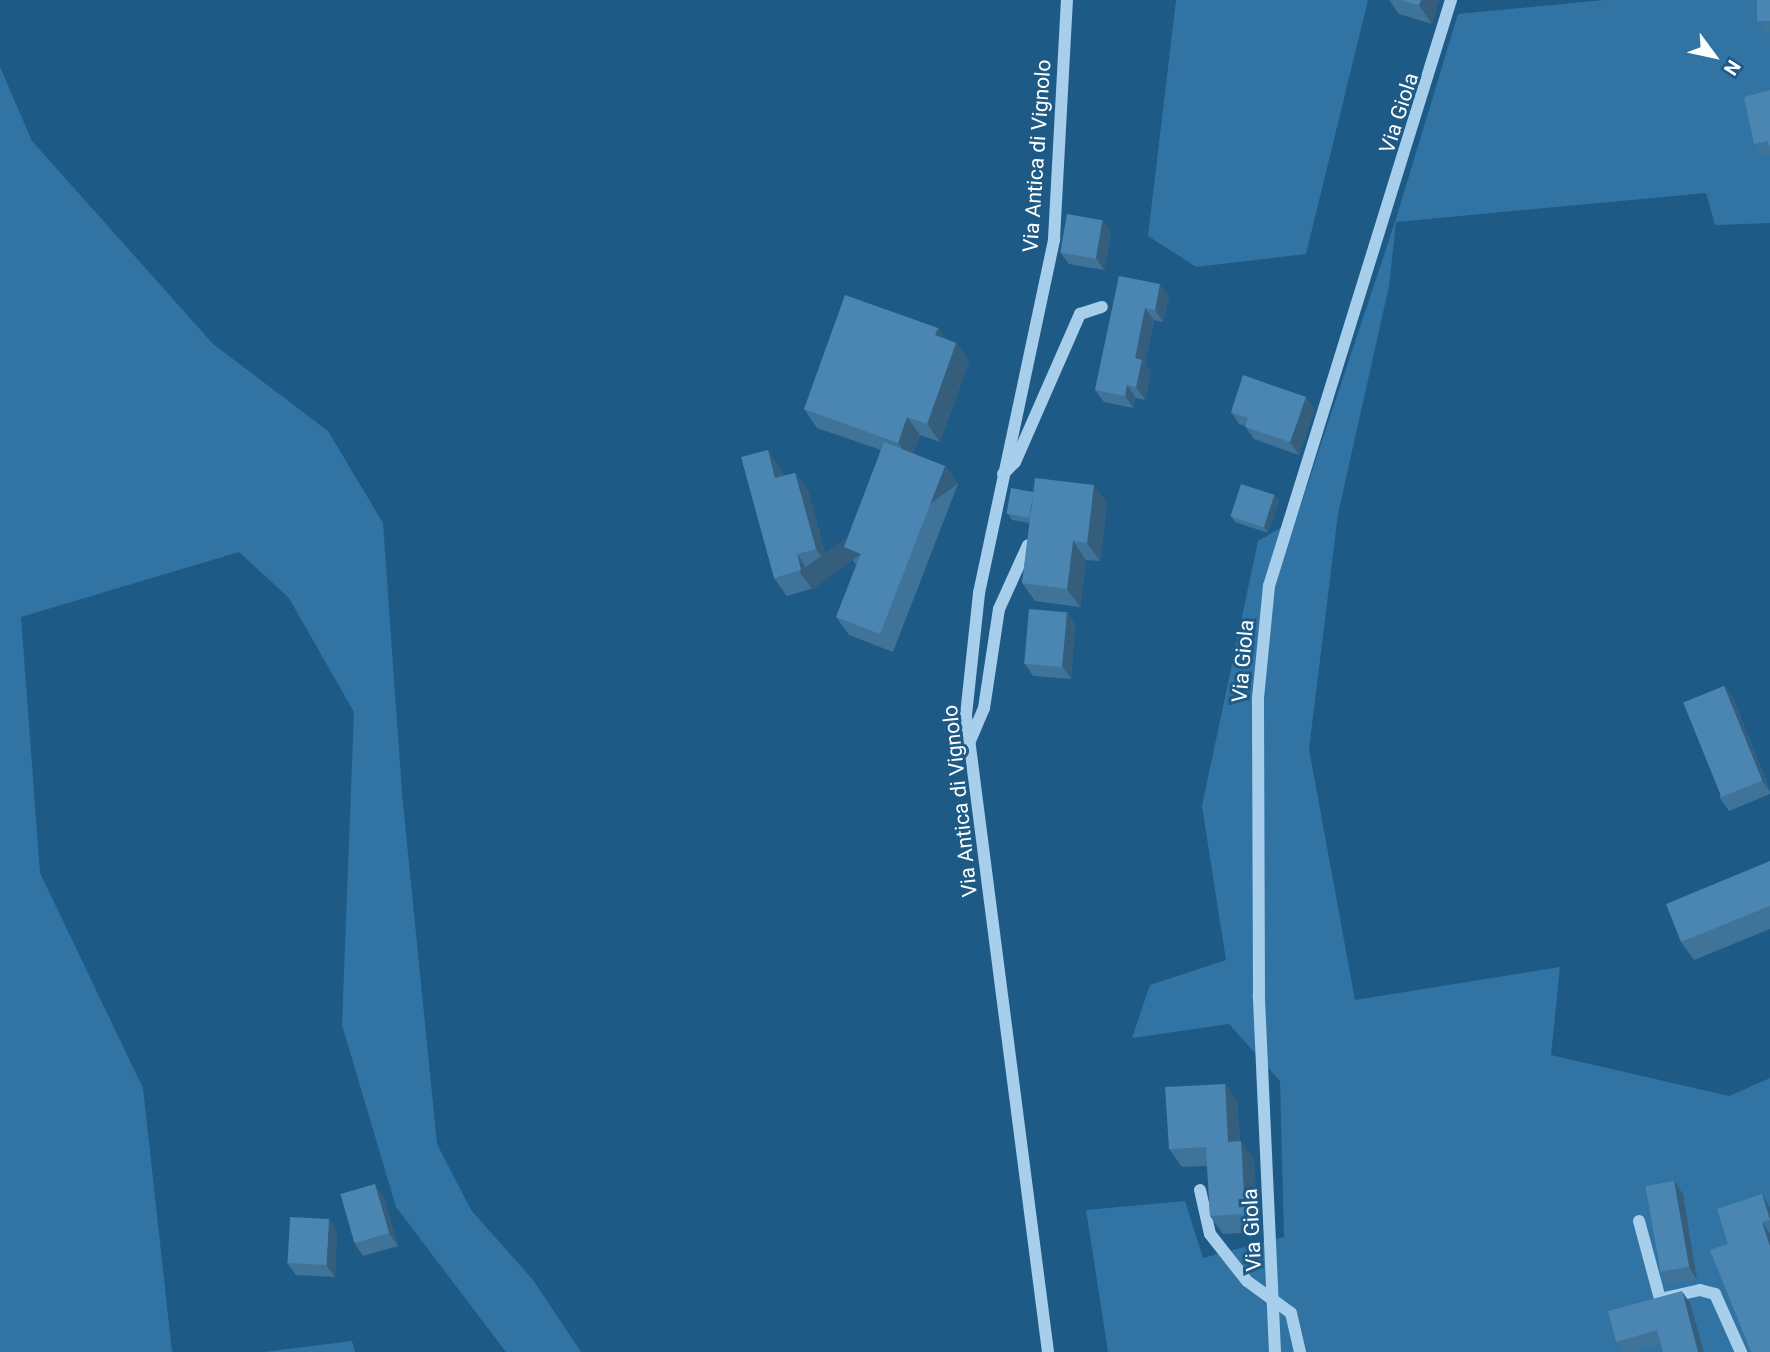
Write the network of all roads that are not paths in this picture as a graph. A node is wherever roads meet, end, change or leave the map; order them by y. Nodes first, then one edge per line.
1 (1068, 0) edge
2 (1451, 0) edge
3 (1102, 307) dead end
4 (1003, 474) junction
5 (1028, 545) edge
6 (970, 741) junction
7 (1200, 1190) dead end
8 (1639, 1221) dead end
9 (1275, 1303) junction
10 (1048, 1352) edge
11 (1275, 1352) edge
12 (1300, 1352) edge
13 (1741, 1352) edge

1 - 4 street, Via Antica di Vignolo
2 - 9 street, Via Giola
3 - 4 street
4 - 6 street, Via Antica di Vignolo
5 - 6 street
6 - 10 street, Via Antica di Vignolo
7 - 9 street
8 - 13 street
9 - 11 street, Via Giola
9 - 12 street

